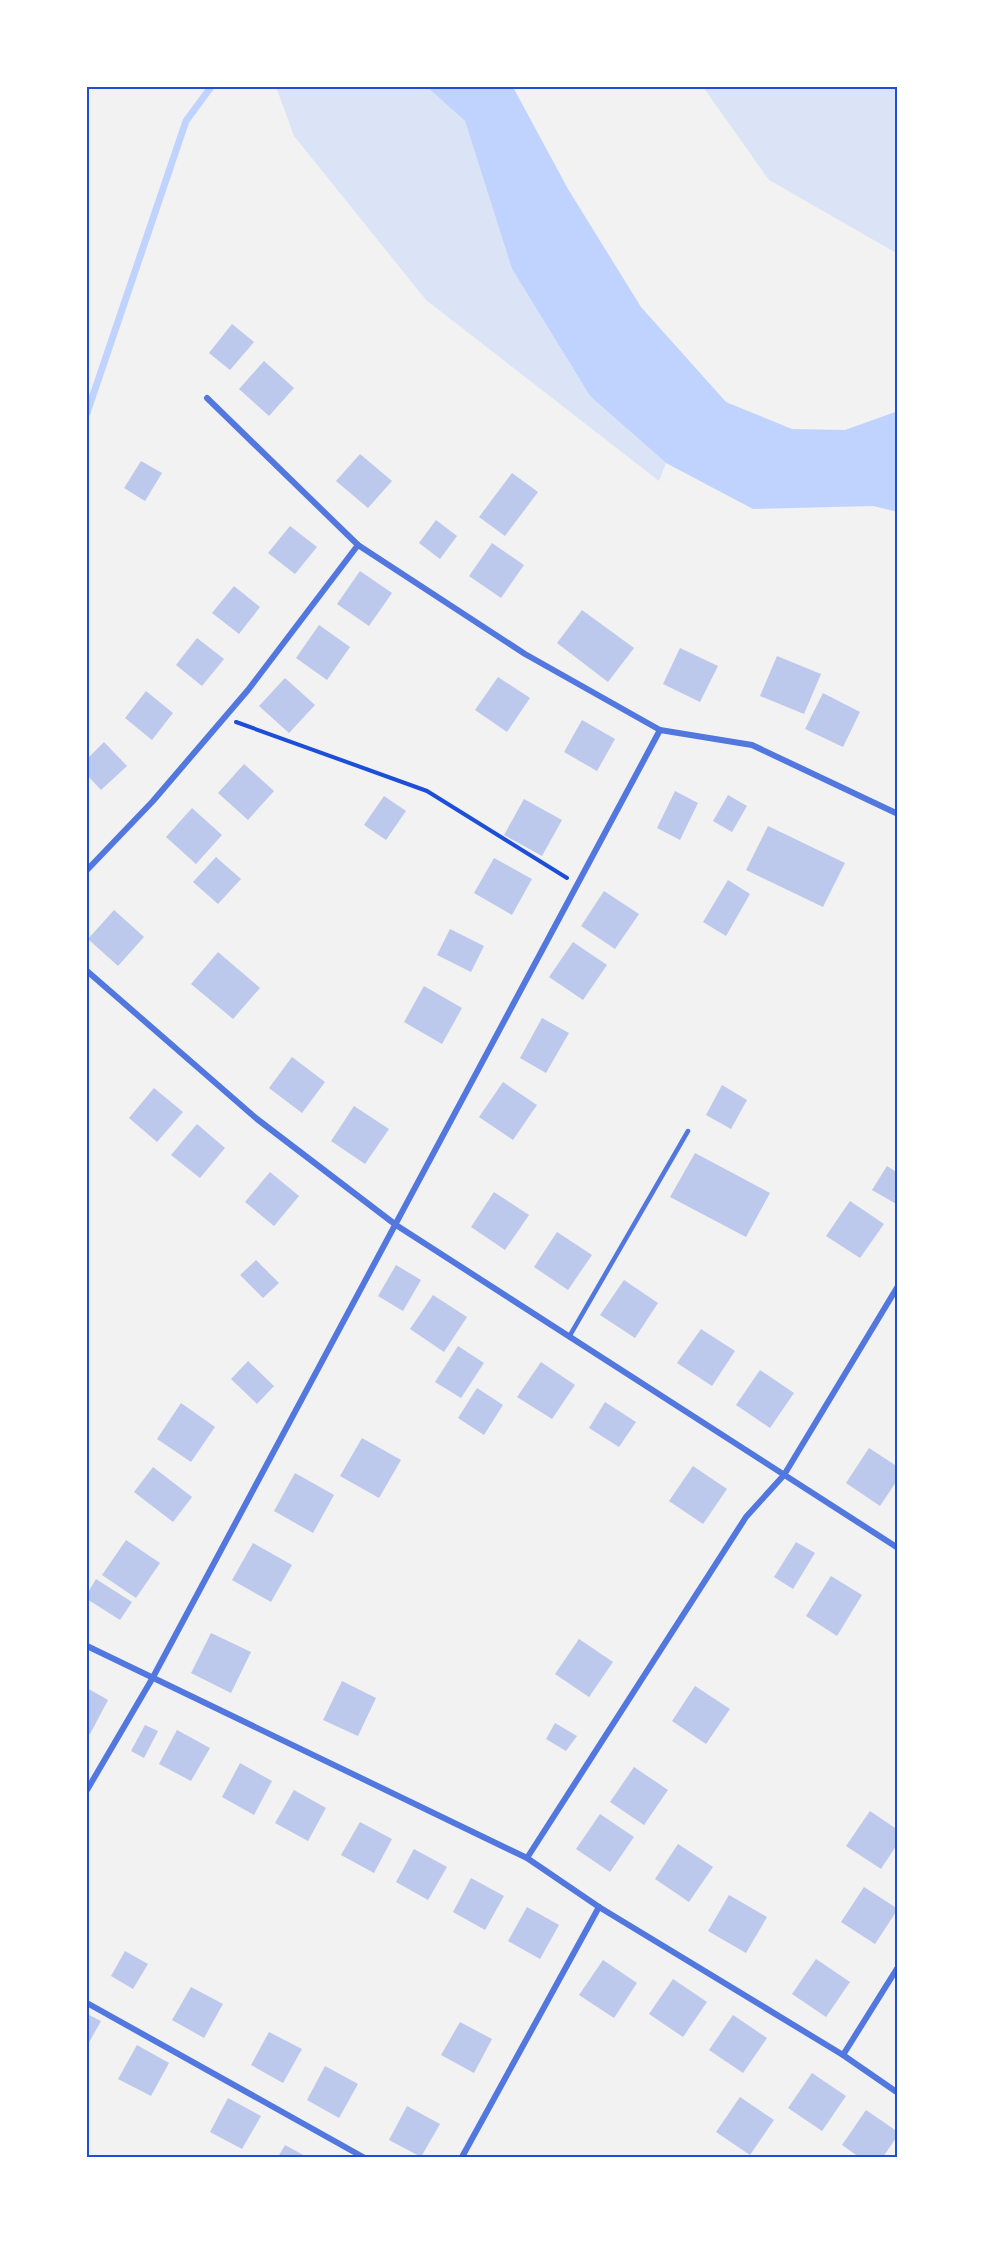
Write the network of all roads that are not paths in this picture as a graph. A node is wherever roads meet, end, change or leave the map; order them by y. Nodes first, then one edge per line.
1 (207, 398) dead end
2 (358, 545) junction
3 (660, 730) junction
4 (898, 814) edge
5 (87, 870) edge
6 (87, 971) edge
7 (688, 1131) dead end
8 (396, 1226) junction
9 (898, 1286) edge
10 (568, 1337) junction
11 (784, 1475) junction
12 (898, 1548) edge
13 (87, 1646) edge
14 (152, 1678) junction
15 (87, 1790) edge
16 (527, 1858) junction
17 (598, 1907) junction
18 (898, 1967) edge
19 (87, 2002) edge
20 (843, 2055) junction
21 (898, 2092) edge
22 (363, 2157) edge
23 (462, 2157) edge

1 - 2 street
2 - 3 street
2 - 5 street
3 - 4 street
3 - 8 street
6 - 8 street
7 - 10 lane
8 - 10 street
8 - 14 street
9 - 11 street
10 - 11 street
11 - 12 street
11 - 16 street
13 - 14 street
14 - 15 street
14 - 16 street
16 - 17 street
17 - 20 street
17 - 23 street
18 - 20 street
19 - 22 street
20 - 21 street

